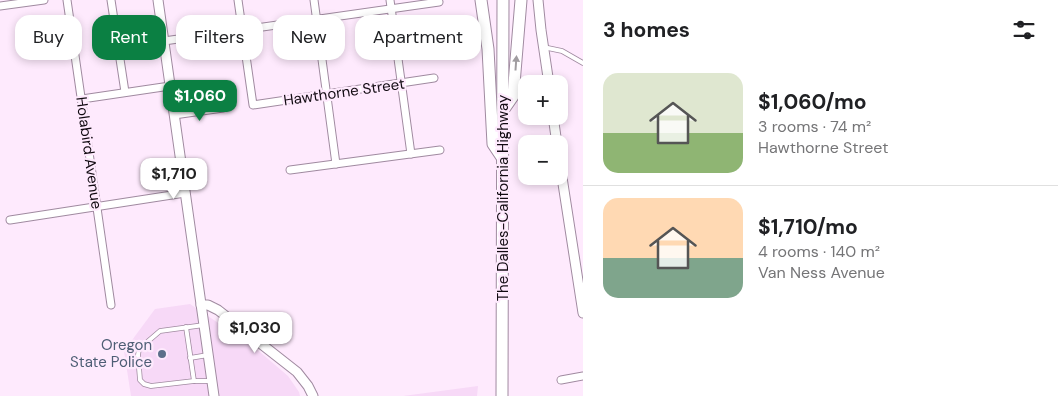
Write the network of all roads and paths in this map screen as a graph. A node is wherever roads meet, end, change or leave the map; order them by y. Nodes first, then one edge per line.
1 (44, 0) edge
2 (67, 0) edge
3 (111, 0) edge
4 (158, 0) edge
5 (238, 0) edge
6 (314, 0) edge
7 (390, 0) edge
8 (482, 0) edge
9 (503, 0) edge
10 (521, 0) edge
11 (538, 0) edge
12 (439, 2) dead end
13 (0, 6) edge
14 (391, 9) junction
15 (160, 15) edge
16 (240, 15) edge
17 (316, 15) edge
18 (345, 15) edge
19 (544, 46) junction
20 (166, 56) edge
21 (247, 60) edge
22 (322, 60) edge
23 (583, 62) edge
24 (548, 75) edge
25 (434, 78) dead end
26 (402, 83) junction
27 (170, 86) junction
28 (125, 92) junction
29 (327, 94) junction
30 (82, 99) junction
31 (222, 108) dead end
32 (504, 108) junction
33 (174, 115) junction
34 (440, 150) dead end
35 (411, 154) junction
36 (503, 159) junction
37 (336, 164) junction
38 (290, 170) dead end
39 (563, 185) edge
40 (185, 193) junction
41 (96, 207) junction
42 (10, 220) dead end
43 (111, 305) dead end
44 (201, 305) junction
45 (583, 313) edge
46 (204, 325) junction
47 (186, 327) junction
48 (208, 355) junction
49 (190, 358) junction
50 (583, 376) edge
51 (561, 380) dead end
52 (194, 381) junction
53 (212, 381) junction
54 (214, 396) edge
55 (313, 396) edge
56 (502, 396) edge

1 - 13 street
2 - 30 street, Holabird Avenue
3 - 28 street
4 - 15 street
5 - 16 street
6 - 17 street
7 - 14 street
8 - 36 highway
9 - 32 highway, The Dalles-California Highway
32 -> 10 highway
11 - 19 street
12 - 14 street
14 - 18 street
14 - 26 street
19 - 23 lane
19 - 24 street
20 - 27 street
21 - 29 street, Hawthorne Street
22 - 29 street
25 - 26 street, Hawthorne Street
26 - 29 street, Hawthorne Street
26 - 35 street
27 - 28 street
27 - 33 street
28 - 30 street
29 - 37 street
30 - 41 street, Holabird Avenue
31 - 33 street
32 - 36 highway, The Dalles-California Highway
33 - 40 street
34 - 35 street
35 - 37 street
36 - 56 highway, The Dalles-California Highway
37 - 38 street
39 - 45 street
40 - 41 street
40 - 44 street
41 - 42 street
41 - 43 street, Holabird Avenue
44 - 46 street
44 - 55 street
46 - 47 lane
46 - 48 street
47 - 49 lane
47 - 52 lane
48 - 49 lane
48 - 53 street
49 - 52 lane
50 - 51 street
52 - 53 lane
53 - 54 street

